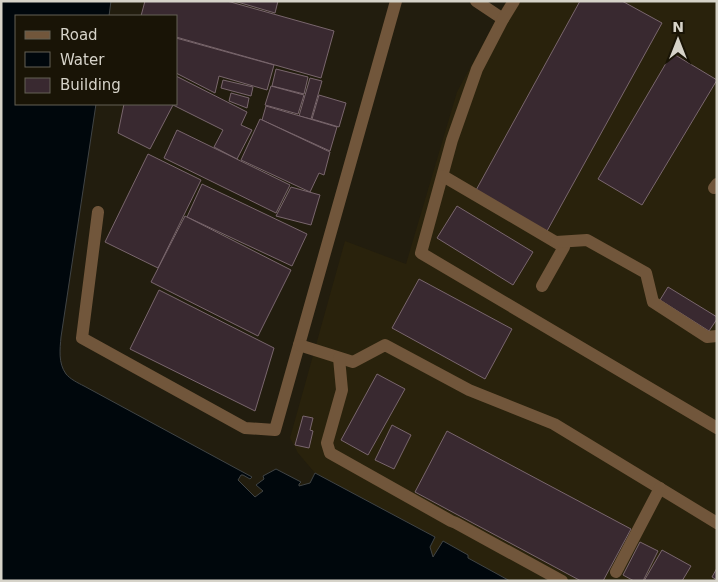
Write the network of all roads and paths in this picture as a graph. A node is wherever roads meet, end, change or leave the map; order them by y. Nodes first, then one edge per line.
1 (396, 1) edge
2 (476, 1) edge
3 (514, 1) edge
4 (503, 19) junction
5 (443, 176) junction
6 (98, 212) dead end
7 (556, 242) junction
8 (542, 286) dead end
9 (717, 336) edge
10 (299, 345) junction
11 (339, 358) junction
12 (717, 428) edge
13 (660, 488) junction
14 (717, 523) edge
15 (616, 572) dead end
16 (562, 581) edge

1 - 10 street
2 - 4 street
3 - 4 street
4 - 5 street
5 - 7 street
5 - 12 street
6 - 10 street
7 - 8 street
7 - 9 street
10 - 11 street
11 - 13 street
11 - 16 street
13 - 14 street
13 - 15 street

